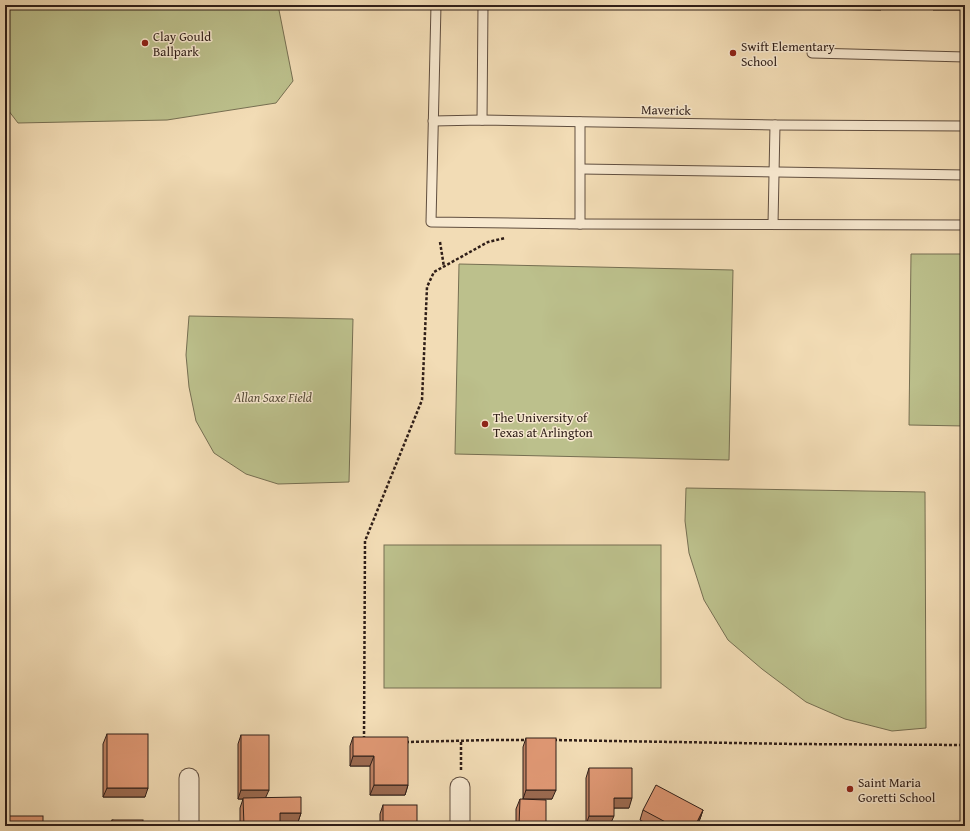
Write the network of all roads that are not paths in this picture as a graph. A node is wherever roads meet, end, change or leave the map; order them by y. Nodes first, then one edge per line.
1 (436, 5) edge
2 (483, 5) edge
3 (812, 54) dead end
4 (965, 57) edge
5 (482, 120) junction
6 (433, 121) junction
7 (580, 122) junction
8 (775, 125) junction
9 (965, 126) edge
10 (581, 169) junction
11 (774, 172) junction
12 (965, 175) edge
13 (580, 224) junction
14 (773, 224) junction
15 (965, 226) edge
16 (189, 778) dead end
17 (460, 787) road end
18 (189, 826) edge
19 (460, 826) edge

1 - 6 lane
2 - 5 lane
3 - 4 lane
5 - 6 lane, Maverick
5 - 7 lane, Maverick
6 - 13 lane
7 - 8 lane, Maverick
7 - 10 lane
8 - 9 lane, Maverick
8 - 11 lane
10 - 11 lane
10 - 13 lane
11 - 12 lane
11 - 14 lane
13 - 14 lane
14 - 15 lane
16 - 18 street
17 - 19 street

